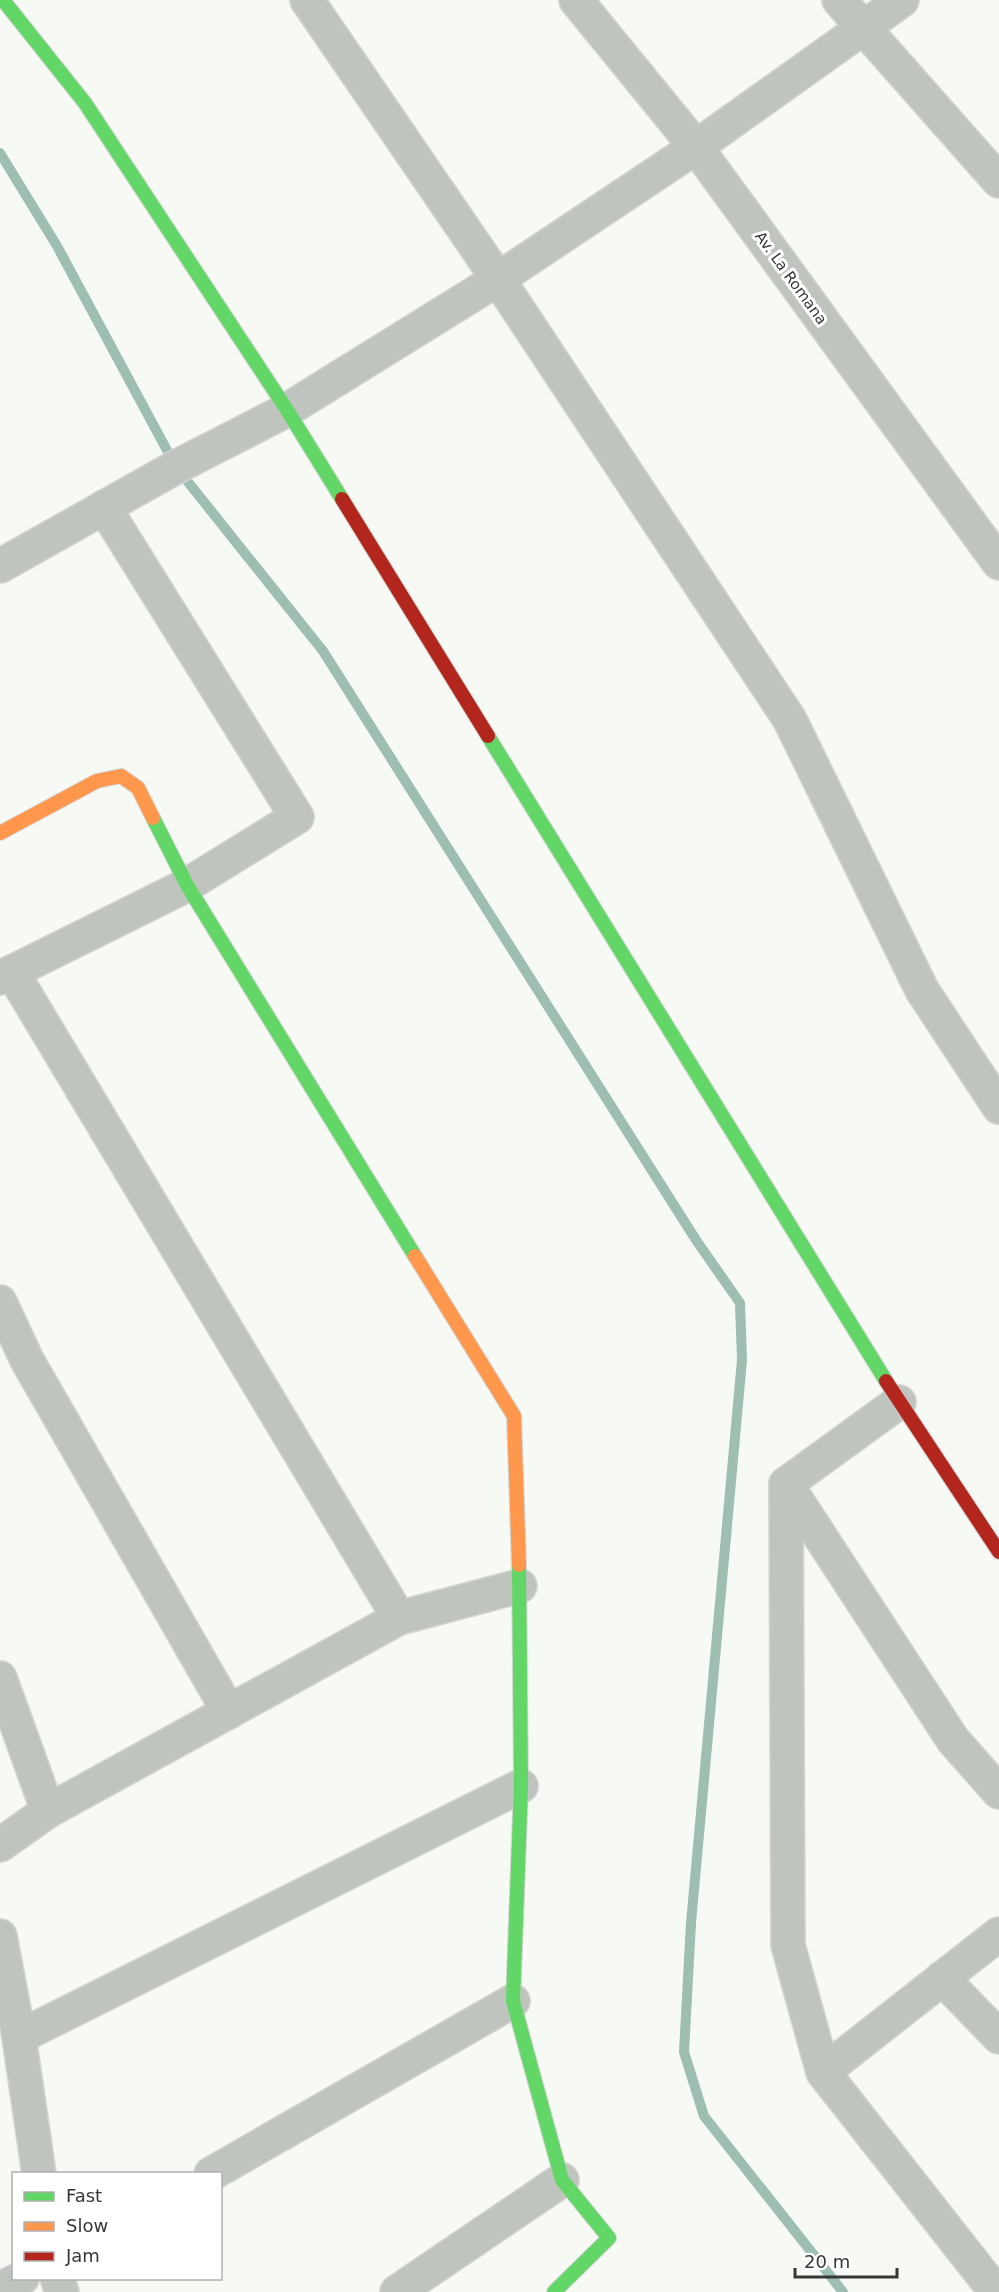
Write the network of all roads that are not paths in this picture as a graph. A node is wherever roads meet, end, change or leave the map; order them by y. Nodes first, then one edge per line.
1 (3, 0) edge
2 (307, 0) edge
3 (576, 0) edge
4 (839, 0) edge
5 (902, 0) edge
6 (863, 29) junction
7 (696, 147) junction
8 (999, 181) edge
9 (498, 279) junction
10 (287, 410) junction
11 (104, 507) junction
12 (999, 563) edge
13 (0, 566) edge
14 (0, 833) edge
15 (187, 885) junction
16 (6, 975) edge
17 (999, 1107) edge
18 (0, 1302) edge
19 (899, 1402) junction
20 (786, 1484) junction
21 (999, 1552) edge
22 (520, 1586) junction
23 (399, 1618) junction
24 (0, 1678) edge
25 (229, 1712) junction
26 (521, 1786) junction
27 (999, 1792) edge
28 (48, 1811) junction
29 (0, 1845) edge
30 (999, 1934) edge
31 (0, 1936) edge
32 (942, 1978) junction
33 (513, 2001) junction
34 (19, 2037) junction
35 (999, 2037) edge
36 (823, 2072) junction
37 (39, 2172) edge
38 (214, 2172) edge
39 (562, 2180) junction
40 (18, 2280) edge
41 (0, 2289) edge
42 (397, 2292) edge
43 (554, 2292) edge
44 (996, 2292) edge

1 - 10 street
2 - 9 street
3 - 7 street, Av. La Romana
4 - 6 street
5 - 6 street
6 - 7 street
6 - 8 street
7 - 9 street
7 - 12 street, Av. La Romana
9 - 10 street
9 - 17 street
10 - 11 street
10 - 19 street
11 - 13 street
11 - 15 street
14 - 15 street
15 - 16 street
15 - 22 street
16 - 23 street
18 - 25 street
19 - 20 street
19 - 21 street
20 - 27 street
20 - 36 street
22 - 23 street
22 - 26 street
23 - 25 street
24 - 28 street
25 - 28 street
26 - 33 street
26 - 34 street
28 - 29 street
30 - 32 street
31 - 34 street
32 - 35 street
32 - 36 street
33 - 38 street
33 - 39 street
34 - 37 street
36 - 44 street
39 - 42 street
39 - 43 street
40 - 41 street

